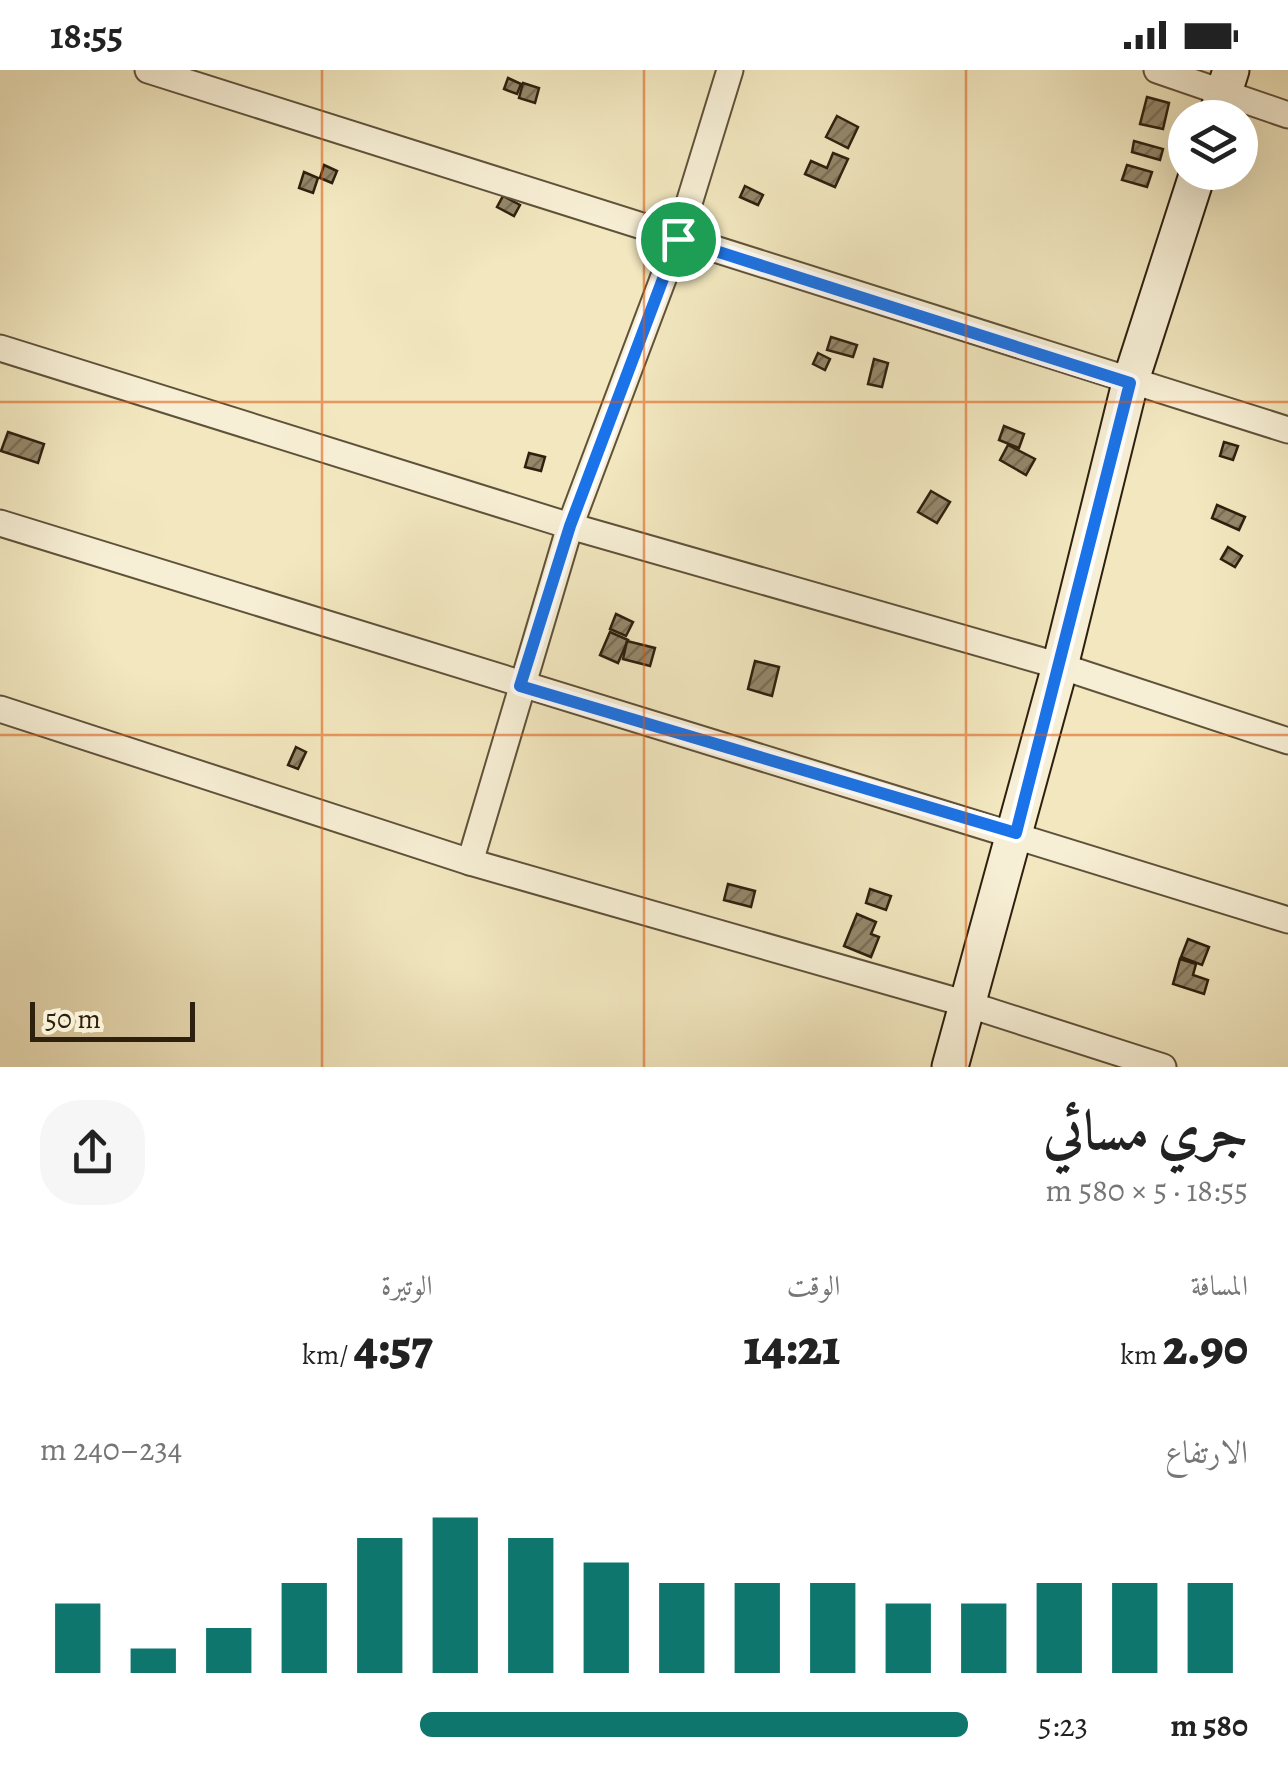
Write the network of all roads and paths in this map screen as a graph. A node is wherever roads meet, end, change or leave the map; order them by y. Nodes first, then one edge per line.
1 (148, 70) edge
2 (730, 70) edge
3 (1157, 70) edge
4 (1224, 93) edge
5 (1288, 115) edge
6 (1192, 190) edge
7 (678, 239) junction
8 (0, 348) edge
9 (1130, 383) junction
10 (1288, 430) edge
11 (0, 523) edge
12 (570, 526) junction
13 (1060, 666) junction
14 (520, 686) junction
15 (0, 710) edge
16 (1288, 741) edge
17 (1016, 833) junction
18 (470, 862) junction
19 (1288, 920) edge
20 (967, 1004) junction
21 (950, 1067) edge
22 (1164, 1067) edge

1 - 7 street
2 - 7 street
3 - 4 street
4 - 5 street
6 - 9 street
7 - 9 street
7 - 12 street
8 - 12 street
9 - 10 street
9 - 13 street
11 - 14 street
12 - 13 street
12 - 14 street
13 - 16 street
13 - 17 street
14 - 17 street
14 - 18 street
15 - 18 street
17 - 19 street
17 - 20 street
18 - 20 street
20 - 21 street
20 - 22 street

